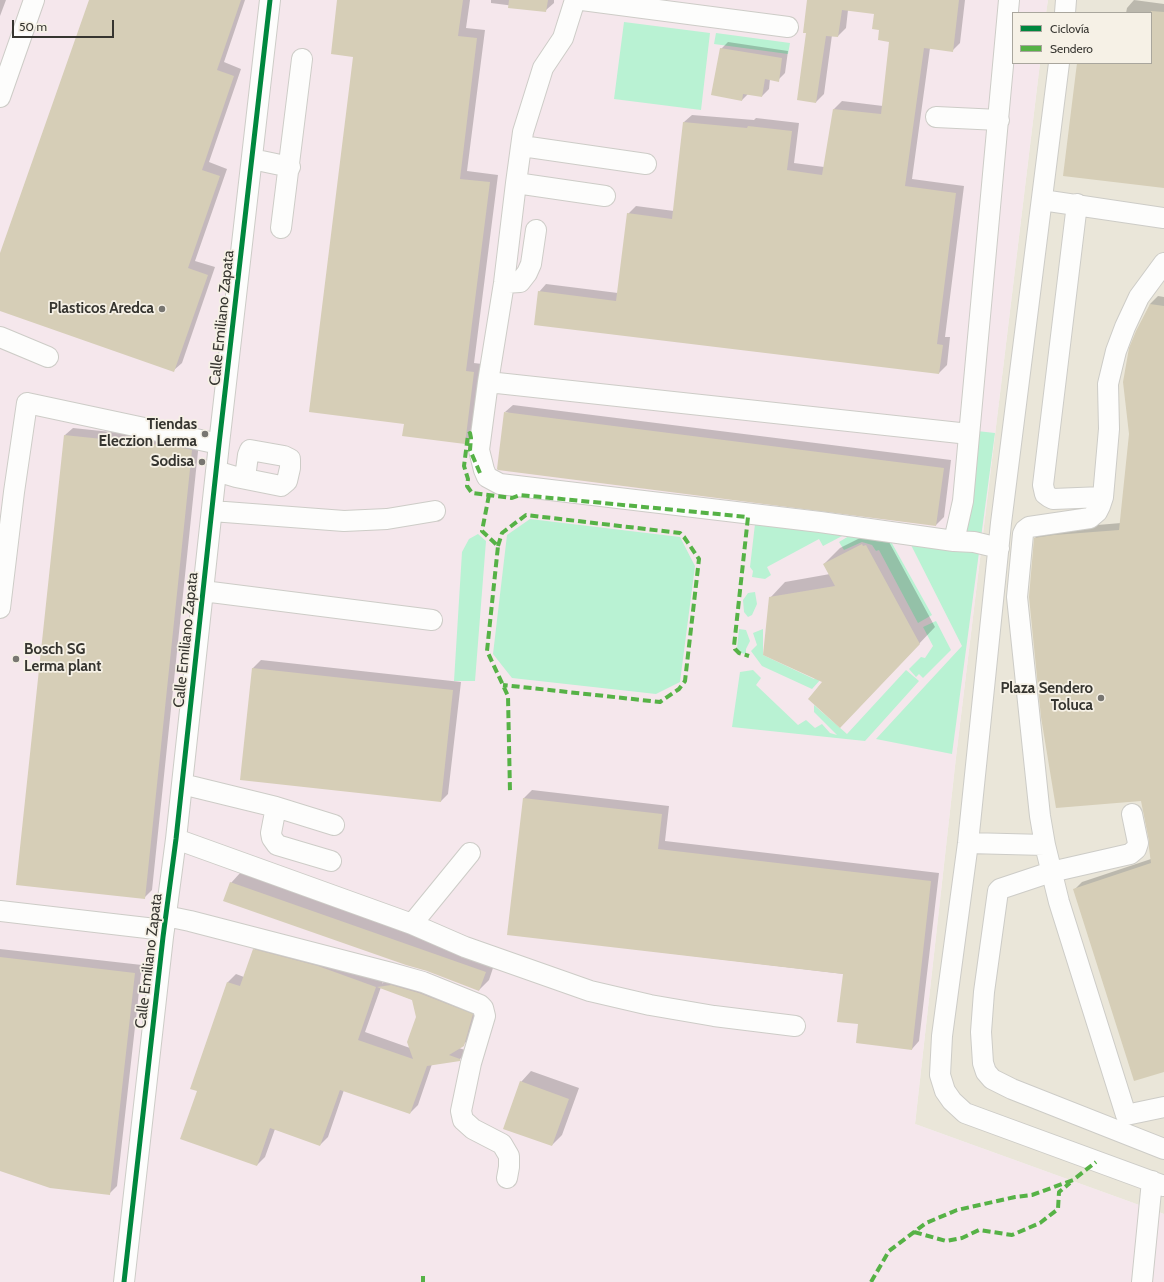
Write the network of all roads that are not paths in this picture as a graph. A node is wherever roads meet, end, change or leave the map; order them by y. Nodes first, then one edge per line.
1 (34, 0) edge
2 (270, 0) edge
3 (575, 0) edge
4 (582, 0) edge
5 (1009, 0) edge
6 (1066, 0) edge
7 (1065, 12) edge
8 (788, 27) dead end
9 (302, 59) dead end
10 (1059, 64) edge
11 (0, 97) edge
12 (936, 117) dead end
13 (998, 120) junction
14 (522, 146) junction
15 (252, 159) junction
16 (646, 164) dead end
17 (290, 167) junction
18 (516, 182) junction
19 (605, 196) dead end
20 (1042, 200) junction
21 (1077, 204) junction
22 (1164, 218) edge
23 (281, 228) dead end
24 (536, 230) dead end
25 (1164, 263) edge
26 (504, 283) junction
27 (0, 337) edge
28 (48, 357) dead end
29 (488, 382) junction
30 (969, 434) junction
31 (219, 444) junction
32 (216, 471) junction
33 (245, 478) dead end
34 (1102, 497) junction
35 (212, 511) junction
36 (435, 511) dead end
37 (954, 540) junction
38 (999, 548) junction
39 (203, 591) junction
40 (0, 608) edge
41 (432, 620) dead end
42 (182, 784) junction
43 (276, 807) junction
44 (1132, 814) dead end
45 (334, 824) dead end
46 (176, 839) junction
47 (968, 843) junction
48 (1045, 845) junction
49 (470, 853) dead end
50 (332, 861) dead end
51 (1051, 872) junction
52 (0, 911) edge
53 (165, 923) junction
54 (412, 924) junction
55 (795, 1026) dead end
56 (1164, 1107) edge
57 (1126, 1115) junction
58 (1131, 1136) junction
59 (1164, 1149) edge
60 (507, 1178) dead end
61 (1158, 1183) edge
62 (124, 1282) edge
63 (1142, 1282) edge

1 - 11 street
2 - 15 street, Calle Emiliano Zapata
3 - 14 street
4 - 8 street
5 - 13 street
6 - 7 street
9 - 17 street
10 - 20 street
12 - 13 street
13 - 30 street
14 - 16 street
14 - 18 street
15 - 17 street
15 - 31 street, Calle Emiliano Zapata
17 - 23 street
18 - 19 street
18 - 26 street
20 - 21 street
20 - 38 street
21 - 22 street
21 - 34 street
24 - 26 street
25 - 34 street
26 - 29 street
27 - 28 street
29 - 30 street
29 - 37 street
30 - 37 street
31 - 32 street, Calle Emiliano Zapata
31 - 40 street
32 - 33 street
32 - 35 street, Calle Emiliano Zapata
34 - 48 street
35 - 36 street
35 - 39 street, Calle Emiliano Zapata
37 - 38 street
38 - 47 street
39 - 41 street
39 - 42 street, Calle Emiliano Zapata
42 - 43 street
42 - 46 street, Calle Emiliano Zapata
43 - 45 street
43 - 50 street
44 - 51 street
46 - 53 street, Calle Emiliano Zapata
46 - 54 street
47 - 48 street
47 - 61 street
48 - 51 street
49 - 54 street
51 - 57 street
51 - 58 street
52 - 53 street
53 - 60 street
53 - 62 street, Calle Emiliano Zapata
54 - 55 street
56 - 57 street
57 - 58 street
58 - 59 street
61 - 63 street

